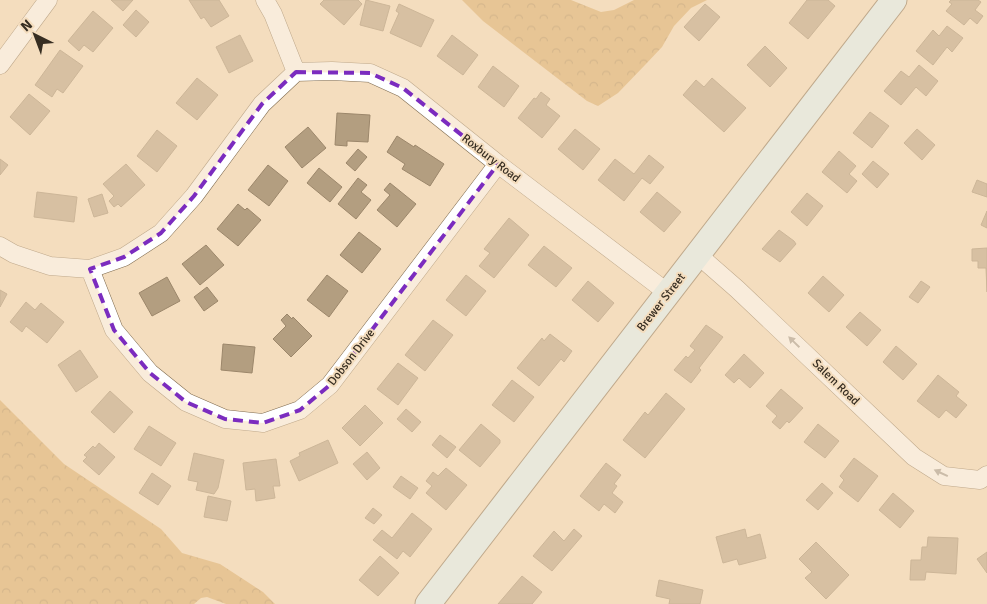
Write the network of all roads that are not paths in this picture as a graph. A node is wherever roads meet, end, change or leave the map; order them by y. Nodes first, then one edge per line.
1 (48, 0) edge
2 (264, 0) edge
3 (894, 0) edge
4 (0, 65) edge
5 (296, 72) junction
6 (498, 164) junction
7 (0, 246) edge
8 (698, 254) junction
9 (90, 269) junction
10 (668, 292) junction
11 (987, 475) edge
12 (428, 604) edge

1 - 4 street
2 - 5 street
3 - 8 main road, Brewer Street
5 - 6 street, Roxbury Road
5 - 9 street
6 - 9 street, Dobson Drive
6 - 10 street, Roxbury Road
7 - 9 street
8 - 10 main road, Brewer Street
11 -> 8 street, Salem Road
10 - 12 main road, Brewer Street

